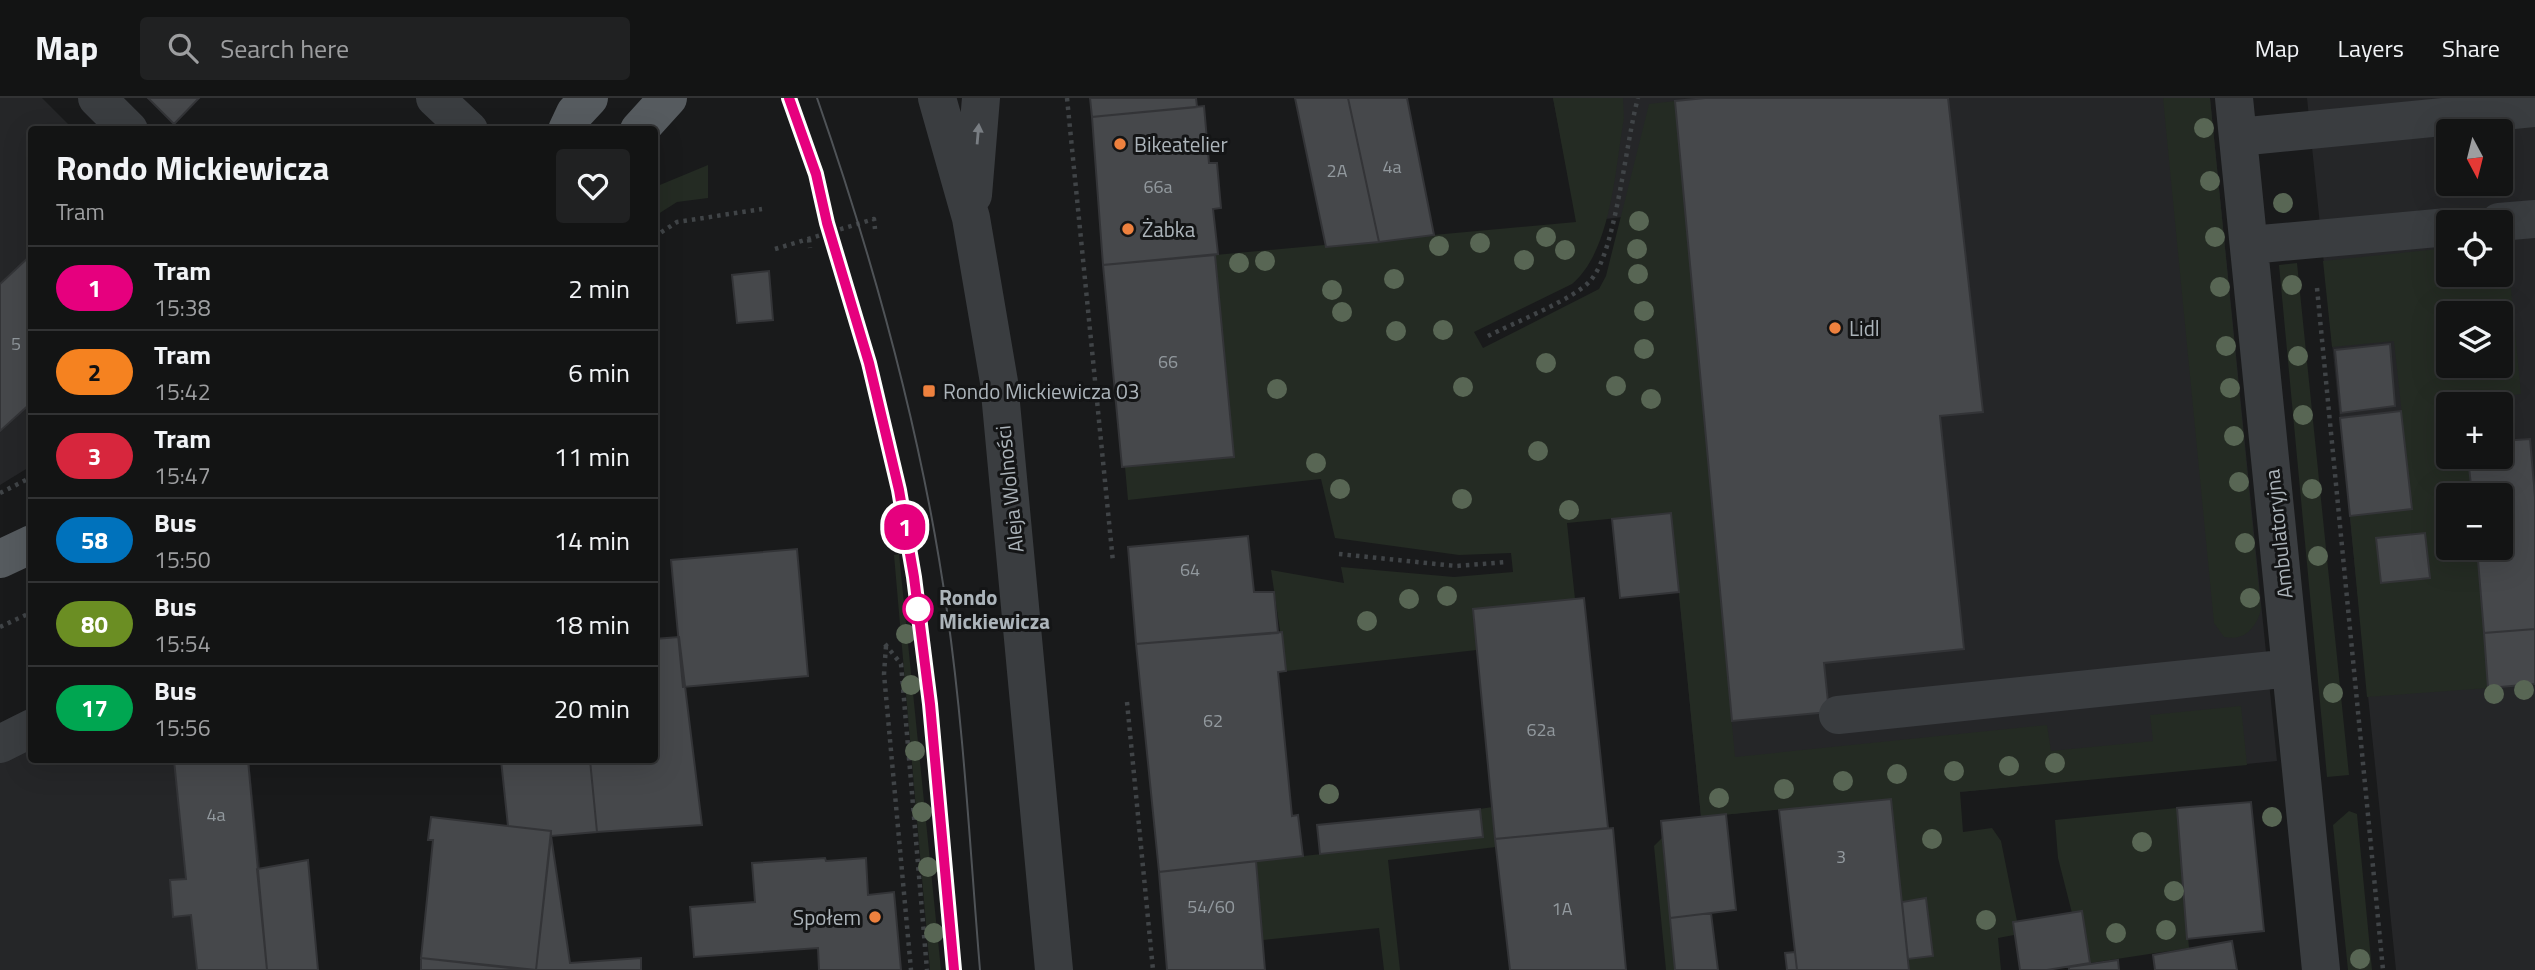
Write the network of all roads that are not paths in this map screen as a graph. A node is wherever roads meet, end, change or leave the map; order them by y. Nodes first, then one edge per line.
1 (97, 98) edge
2 (435, 98) edge
3 (589, 98) edge
4 (668, 98) edge
5 (936, 98) edge
6 (981, 98) edge
7 (2234, 98) edge
8 (2535, 108) edge
9 (125, 126) edge
10 (466, 126) edge
11 (569, 126) edge
12 (643, 126) edge
13 (2238, 137) junction
14 (971, 218) junction
15 (2535, 219) edge
16 (2513, 221) edge
17 (2436, 228) edge
18 (2250, 246) junction
19 (28, 546) edge
20 (0, 559) edge
21 (2291, 668) junction
22 (1838, 715) dead end
23 (28, 729) edge
24 (0, 744) edge
25 (1054, 970) edge
26 (2320, 970) edge

1 - 9 street
2 - 10 street
3 - 11 main road
4 - 12 main road
5 - 14 street, Aleja Wolności
14 -> 6 street, Aleja Wolności
7 - 13 street, Ambulatoryjna
8 - 13 street
13 - 18 street, Ambulatoryjna
14 - 25 street, Aleja Wolności
15 - 16 street
17 - 18 street
18 - 21 street, Ambulatoryjna
19 - 20 main road
21 - 22 street
21 - 26 street, Ambulatoryjna
23 - 24 street

